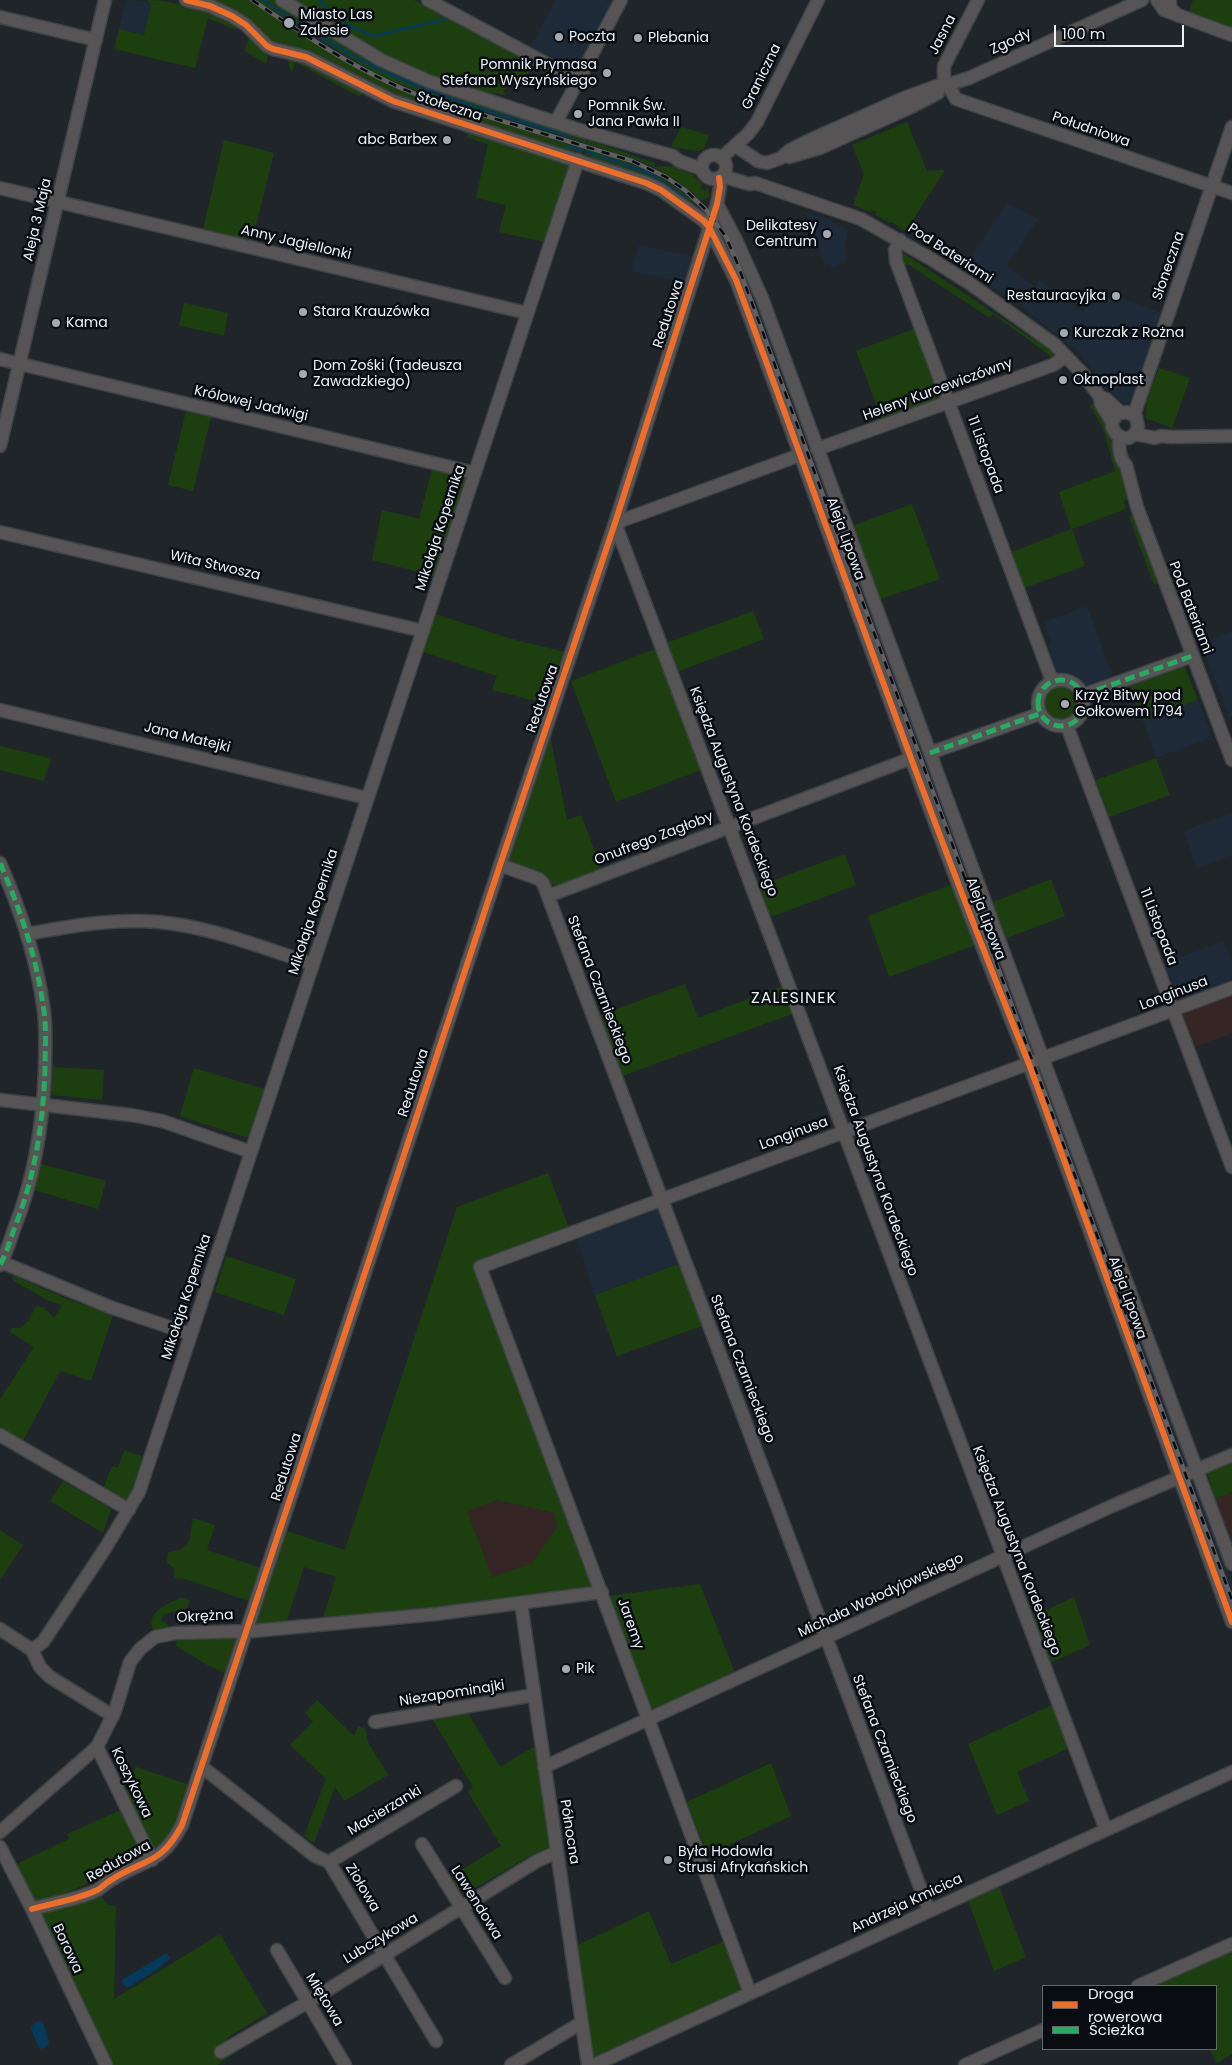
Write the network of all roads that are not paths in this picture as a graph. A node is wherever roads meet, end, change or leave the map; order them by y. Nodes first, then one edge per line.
1 (106, 0) edge
2 (186, 0) edge
3 (282, 0) edge
4 (428, 0) edge
5 (621, 0) edge
6 (818, 0) edge
7 (978, 0) edge
8 (1142, 0) edge
9 (1157, 0) edge
10 (1170, 0) edge
11 (1179, 16) junction
12 (0, 17) edge
13 (1232, 35) edge
14 (96, 40) junction
15 (577, 80) junction
16 (947, 85) junction
17 (556, 122) junction
18 (1232, 127) edge
19 (736, 146) junction
20 (578, 160) junction
21 (703, 165) junction
22 (722, 170) junction
23 (1212, 187) junction
24 (0, 188) edge
25 (1232, 193) edge
26 (58, 201) junction
27 (717, 204) junction
28 (710, 227) junction
29 (900, 240) junction
30 (527, 313) junction
31 (1066, 356) junction
32 (0, 359) edge
33 (20, 364) junction
34 (949, 401) junction
35 (1116, 417) junction
36 (1131, 429) junction
37 (1232, 436) edge
38 (0, 446) edge
39 (817, 449) junction
40 (800, 454) junction
41 (475, 472) junction
42 (615, 523) junction
43 (0, 532) edge
44 (423, 631) junction
45 (1192, 656) junction
46 (1052, 681) junction
47 (1083, 695) junction
48 (0, 710) edge
49 (1040, 714) junction
50 (1067, 726) junction
51 (930, 753) junction
52 (912, 758) junction
53 (1232, 760) edge
54 (367, 798) junction
55 (730, 826) junction
56 (0, 863) edge
57 (500, 865) junction
58 (548, 896) junction
59 (28, 934) junction
60 (313, 964) junction
61 (1232, 988) edge
62 (1173, 1010) junction
63 (1042, 1059) junction
64 (1029, 1064) junction
65 (0, 1100) edge
66 (43, 1105) junction
67 (844, 1132) junction
68 (251, 1152) junction
69 (1232, 1167) edge
70 (662, 1200) junction
71 (1, 1263) edge
72 (480, 1267) joint
73 (190, 1334) junction
74 (0, 1435) edge
75 (1232, 1455) edge
76 (1197, 1470) junction
77 (1179, 1477) junction
78 (128, 1510) junction
79 (1002, 1557) junction
80 (1232, 1564) edge
81 (602, 1592) junction
82 (521, 1603) junction
83 (1232, 1622) edge
84 (0, 1629) edge
85 (246, 1630) junction
86 (826, 1638) junction
87 (32, 1650) junction
88 (534, 1695) junction
89 (113, 1716) junction
90 (648, 1718) junction
91 (375, 1722) dead end
92 (97, 1747) junction
93 (201, 1766) junction
94 (544, 1768) junction
95 (1232, 1772) edge
96 (456, 1786) dead end
97 (1106, 1830) junction
98 (0, 1832) edge
99 (422, 1844) dead end
100 (0, 1847) edge
101 (557, 1852) junction
102 (152, 1860) junction
103 (330, 1862) junction
104 (462, 1908) junction
105 (32, 1909) junction
106 (929, 1911) junction
107 (1232, 1944) edge
108 (277, 1950) dead end
109 (384, 1955) junction
110 (505, 1978) dead end
111 (1140, 1985) edge
112 (750, 1993) junction
113 (308, 2002) junction
114 (581, 2023) junction
115 (1042, 2030) edge
116 (436, 2041) dead end
117 (221, 2052) dead end
118 (106, 2065) edge
119 (345, 2065) edge
120 (511, 2065) edge
121 (588, 2065) edge
122 (594, 2065) edge
123 (965, 2065) edge

1 - 14 street, Aleja 3 Maja
2 - 20 street, Stołeczna
3 - 17 street
4 - 15 street
5 - 15 street
6 - 19 street, Graniczna
7 - 16 street, Jasna
8 - 16 street, Zgody
9 - 11 street
10 - 11 street
11 - 13 street
12 - 14 street
14 - 26 street, Aleja 3 Maja
15 - 17 street
16 - 19 street, Zgody
16 - 23 street, Południowa
17 - 21 street
18 - 23 street, Słoneczna
19 - 22 street, Graniczna
20 - 28 street, Stołeczna
20 - 30 street, Mikołaja Kopernika
21 - 22 street
21 - 22 street
22 - 27 street, Redutowa
22 - 29 street, Pod Bateriami
23 - 25 street, Południowa
23 - 36 street, Słoneczna
24 - 26 street, Anny Jagiellonki
26 - 30 street, Anny Jagiellonki
26 - 33 street, Aleja 3 Maja
27 - 28 street, Redutowa
27 - 39 street, Aleja Lipowa
28 - 40 street, Aleja Lipowa
28 - 42 street, Redutowa
29 - 31 street, Pod Bateriami
29 - 34 street, 11 Listopada
30 - 41 street, Mikołaja Kopernika
31 - 34 street, Heleny Kurcewiczówny
31 - 35 street, Pod Bateriami
32 - 33 street, Królowej Jadwigi
33 - 38 street, Aleja 3 Maja
33 - 41 street, Królowej Jadwigi
34 - 39 street, Heleny Kurcewiczówny
34 - 46 street, 11 Listopada
35 - 36 street, Pod Bateriami
35 - 36 street, Pod Bateriami
36 - 37 street
36 - 45 street, Pod Bateriami
39 - 51 street, Aleja Lipowa
40 - 42 street
40 - 52 street, Aleja Lipowa
41 - 44 street, Mikołaja Kopernika
42 - 55 street, Księdza Augustyna Kordeckiego
42 - 57 street, Redutowa
43 - 44 street, Wita Stwosza
44 - 54 street, Mikołaja Kopernika
45 - 47 street
45 - 53 street, Pod Bateriami
46 - 47 street
46 - 49 street
47 - 50 street
48 - 54 street, Jana Matejki
49 - 50 street
49 - 51 street
50 - 62 street, 11 Listopada
51 - 63 street, Aleja Lipowa
52 - 55 street, Onufrego Zagłoby
52 - 64 street, Aleja Lipowa
54 - 60 street, Mikołaja Kopernika
55 - 58 street, Onufrego Zagłoby
55 - 67 street, Księdza Augustyna Kordeckiego
56 - 59 street
57 - 58 street, Stefana Czarnieckiego
57 - 85 street, Redutowa
58 - 70 street, Stefana Czarnieckiego
59 - 60 street
59 - 66 street
60 - 68 street, Mikołaja Kopernika
61 - 62 street, Longinusa
62 - 63 street, Longinusa
62 - 69 street, 11 Listopada
63 - 64 street, Longinusa
63 - 76 street, Aleja Lipowa
64 - 67 street, Longinusa
64 - 77 street, Aleja Lipowa
65 - 66 street
66 - 68 street
66 - 71 street
67 - 70 street, Longinusa
67 - 79 street, Księdza Augustyna Kordeckiego
68 - 73 street, Mikołaja Kopernika
70 - 72 street, Longinusa
70 - 86 street, Stefana Czarnieckiego
71 - 73 street
72 - 81 street, Jaremy
73 - 78 street, Mikołaja Kopernika
74 - 78 street
75 - 76 street, Michała Wołodyjowskiego
76 - 77 street, Michała Wołodyjowskiego
76 - 80 street, Aleja Lipowa
77 - 79 street, Michała Wołodyjowskiego
77 - 83 street, Aleja Lipowa
78 - 87 street, Mikołaja Kopernika
79 - 86 street, Michała Wołodyjowskiego
79 - 97 street, Księdza Augustyna Kordeckiego
81 - 82 street, Okrężna
81 - 90 street, Jaremy
82 - 85 street, Okrężna
82 - 88 street, Północna
84 - 87 street
85 - 89 street, Okrężna
85 - 93 street, Redutowa
86 - 90 street, Michała Wołodyjowskiego
86 - 106 street, Stefana Czarnieckiego
87 - 89 street
88 - 91 street, Niezapominajki
88 - 94 street, Północna
89 - 92 street, Okrężna
90 - 94 street, Michała Wołodyjowskiego
90 - 112 street, Jaremy
92 - 98 street, Okrężna
92 - 102 street, Koszykowa
93 - 102 street, Redutowa
93 - 103 street, Ziołowa
94 - 101 street, Północna
95 - 97 street, Andrzeja Kmicica
96 - 103 street, Macierzanki
97 - 106 street, Andrzeja Kmicica
99 - 104 street, Lawendowa
100 - 105 street, Borowa
101 - 104 street, Lubczykowa
101 - 114 street, Północna
102 - 105 street, Redutowa
103 - 109 street, Ziołowa
104 - 109 street, Lubczykowa
104 - 110 street, Lawendowa
105 - 118 street, Borowa
106 - 112 street, Andrzeja Kmicica
107 - 111 street
108 - 113 street, Miętowa
109 - 113 street, Lubczykowa
109 - 116 street, Ziołowa
112 - 122 street, Andrzeja Kmicica
113 - 117 street, Lubczykowa
113 - 119 street, Miętowa
114 - 120 street
114 - 121 street, Północna
115 - 123 street

